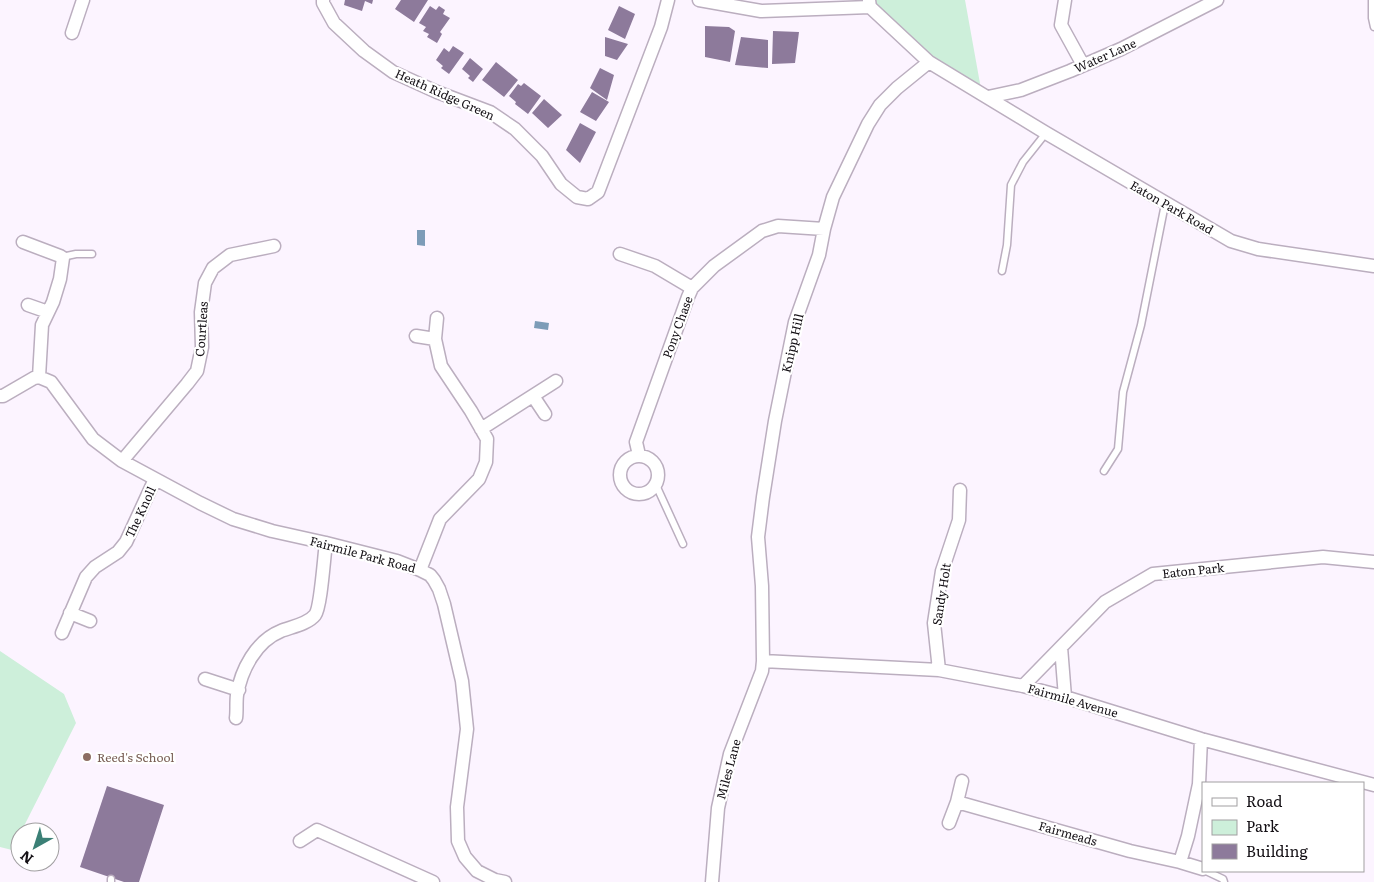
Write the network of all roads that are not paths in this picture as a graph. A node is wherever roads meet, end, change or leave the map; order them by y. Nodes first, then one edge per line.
1 (83, 0) edge
2 (322, 0) edge
3 (668, 0) edge
4 (699, 0) edge
5 (1065, 0) edge
6 (1372, 0) edge
7 (1209, 2) edge
8 (869, 3) edge
9 (1374, 27) edge
10 (72, 33) dead end
11 (929, 62) junction
12 (1082, 65) junction
13 (988, 97) junction
14 (1046, 133) junction
15 (1165, 204) junction
16 (824, 229) junction
17 (24, 242) dead end
18 (274, 246) dead end
19 (92, 254) dead end
20 (620, 254) dead end
21 (62, 257) junction
22 (1374, 266) edge
23 (1002, 271) dead end
24 (692, 288) junction
25 (28, 305) dead end
26 (48, 312) junction
27 (437, 318) dead end
28 (416, 336) dead end
29 (435, 339) junction
30 (39, 377) junction
31 (556, 382) dead end
32 (0, 396) edge
33 (533, 396) junction
34 (545, 414) dead end
35 (481, 429) junction
36 (639, 455) junction
37 (122, 461) junction
38 (1104, 470) dead end
39 (155, 479) junction
40 (656, 485) junction
41 (960, 490) dead end
42 (326, 543) junction
43 (683, 544) dead end
44 (1374, 562) edge
45 (420, 570) junction
46 (70, 613) junction
47 (90, 621) dead end
48 (62, 634) dead end
49 (1061, 647) junction
50 (763, 661) junction
51 (939, 670) junction
52 (205, 679) dead end
53 (1023, 686) junction
54 (239, 690) junction
55 (1065, 697) junction
56 (236, 718) dead end
57 (1201, 739) junction
58 (962, 781) dead end
59 (1363, 782) edge
60 (957, 802) junction
61 (949, 823) dead end
62 (300, 841) dead end
63 (1180, 862) junction
64 (1202, 869) edge
65 (1208, 872) edge
66 (498, 881) edge
67 (433, 882) edge
68 (712, 882) edge
69 (1224, 882) edge

1 - 10 street
2 - 3 street, Heath Ridge Green
4 - 8 street
5 - 12 street
6 - 9 lane
7 - 12 street, Water Lane
8 - 11 street, Eaton Park Road
11 - 13 street, Eaton Park Road
11 - 16 street, Knipp Hill
12 - 13 street, Water Lane
13 - 14 street, Eaton Park Road
14 - 15 street, Eaton Park Road
14 - 23 lane
15 - 22 street, Eaton Park Road
15 - 38 lane
16 - 24 street, Pony Chase
16 - 50 street, Knipp Hill
17 - 21 street
18 - 37 street, Courtleas
19 - 21 lane
20 - 24 street
21 - 26 street
24 - 36 street, Pony Chase
25 - 26 street
26 - 30 street
27 - 29 street
28 - 29 street
29 - 35 street
30 - 32 street
30 - 37 street, Fairmile Park Road
31 - 33 street
33 - 34 street
33 - 35 street
35 - 45 street
36 - 40 street
36 - 40 street
37 - 39 street, Fairmile Park Road
39 - 42 street, Fairmile Park Road
39 - 46 street, The Knoll
40 - 43 lane
41 - 51 street, Sandy Holt
42 - 45 street, Fairmile Park Road
42 - 54 street
44 - 49 street, Eaton Park
45 - 66 street, Fairmile Park Road
46 - 47 street
46 - 48 street, The Knoll
49 - 53 street, Eaton Park
49 - 55 street
50 - 51 street, Fairmile Avenue
50 - 68 street, Miles Lane
51 - 53 street, Fairmile Avenue
52 - 54 street
53 - 55 street, Fairmile Avenue
54 - 56 street
55 - 57 street, Fairmile Avenue
57 - 59 street, Fairmile Avenue
57 - 63 street
58 - 60 street
60 - 61 street
60 - 63 street, Fairmeads
62 - 67 street
63 - 64 street, Fairmeads
65 - 69 lane

